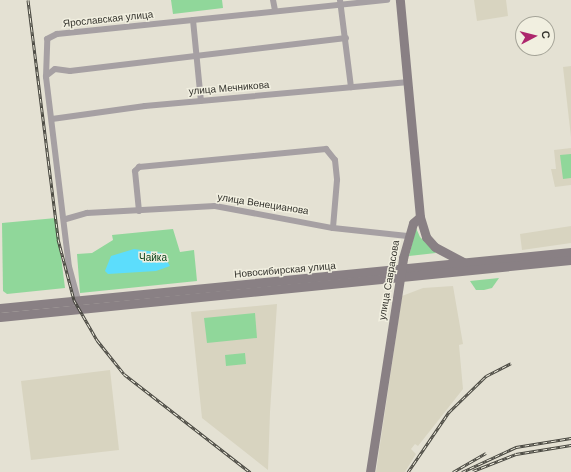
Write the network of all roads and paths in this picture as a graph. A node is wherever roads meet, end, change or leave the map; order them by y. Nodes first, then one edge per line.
1 (274, 0) edge
2 (387, 0) edge
3 (400, 0) edge
4 (341, 3) edge
5 (275, 10) junction
6 (193, 20) junction
7 (346, 38) junction
8 (196, 56) junction
9 (46, 77) junction
10 (409, 82) junction
11 (352, 87) junction
12 (201, 101) junction
13 (52, 119) junction
14 (139, 211) junction
15 (420, 217) junction
16 (66, 219) junction
17 (333, 228) junction
18 (408, 236) junction
19 (571, 252) edge
20 (571, 260) edge
21 (464, 262) junction
22 (402, 274) junction
23 (78, 300) junction
24 (0, 308) edge
25 (0, 316) edge
26 (370, 472) edge

1 - 5 street
2 - 4 street, Ярославская улица
3 - 10 main road
4 - 5 street, Ярославская улица
4 - 7 street
5 - 6 street, Ярославская улица
6 - 8 street
6 - 9 street, Ярославская улица
7 - 8 street
7 - 11 street
8 - 9 street
8 - 12 street
9 - 13 street, Ярославская улица
10 - 11 street, улица Мечникова
10 - 15 main road
11 - 12 street, улица Мечникова
12 - 13 street, улица Мечникова
13 - 16 street, Ярославская улица
14 - 16 street, улица Венецианова
14 - 17 street, улица Венецианова
14 - 17 street
15 - 18 main road, улица Саврасова
15 - 21 main road
16 - 23 street, Ярославская улица
17 - 18 street, улица Венецианова
18 - 22 main road, улица Саврасова
19 - 21 main road, Новосибирская улица
20 - 22 main road, Новосибирская улица
21 - 22 main road, Новосибирская улица
22 - 23 main road, Новосибирская улица
22 - 25 main road, Новосибирская улица
22 - 26 main road, улица Саврасова
23 - 24 main road, Новосибирская улица

